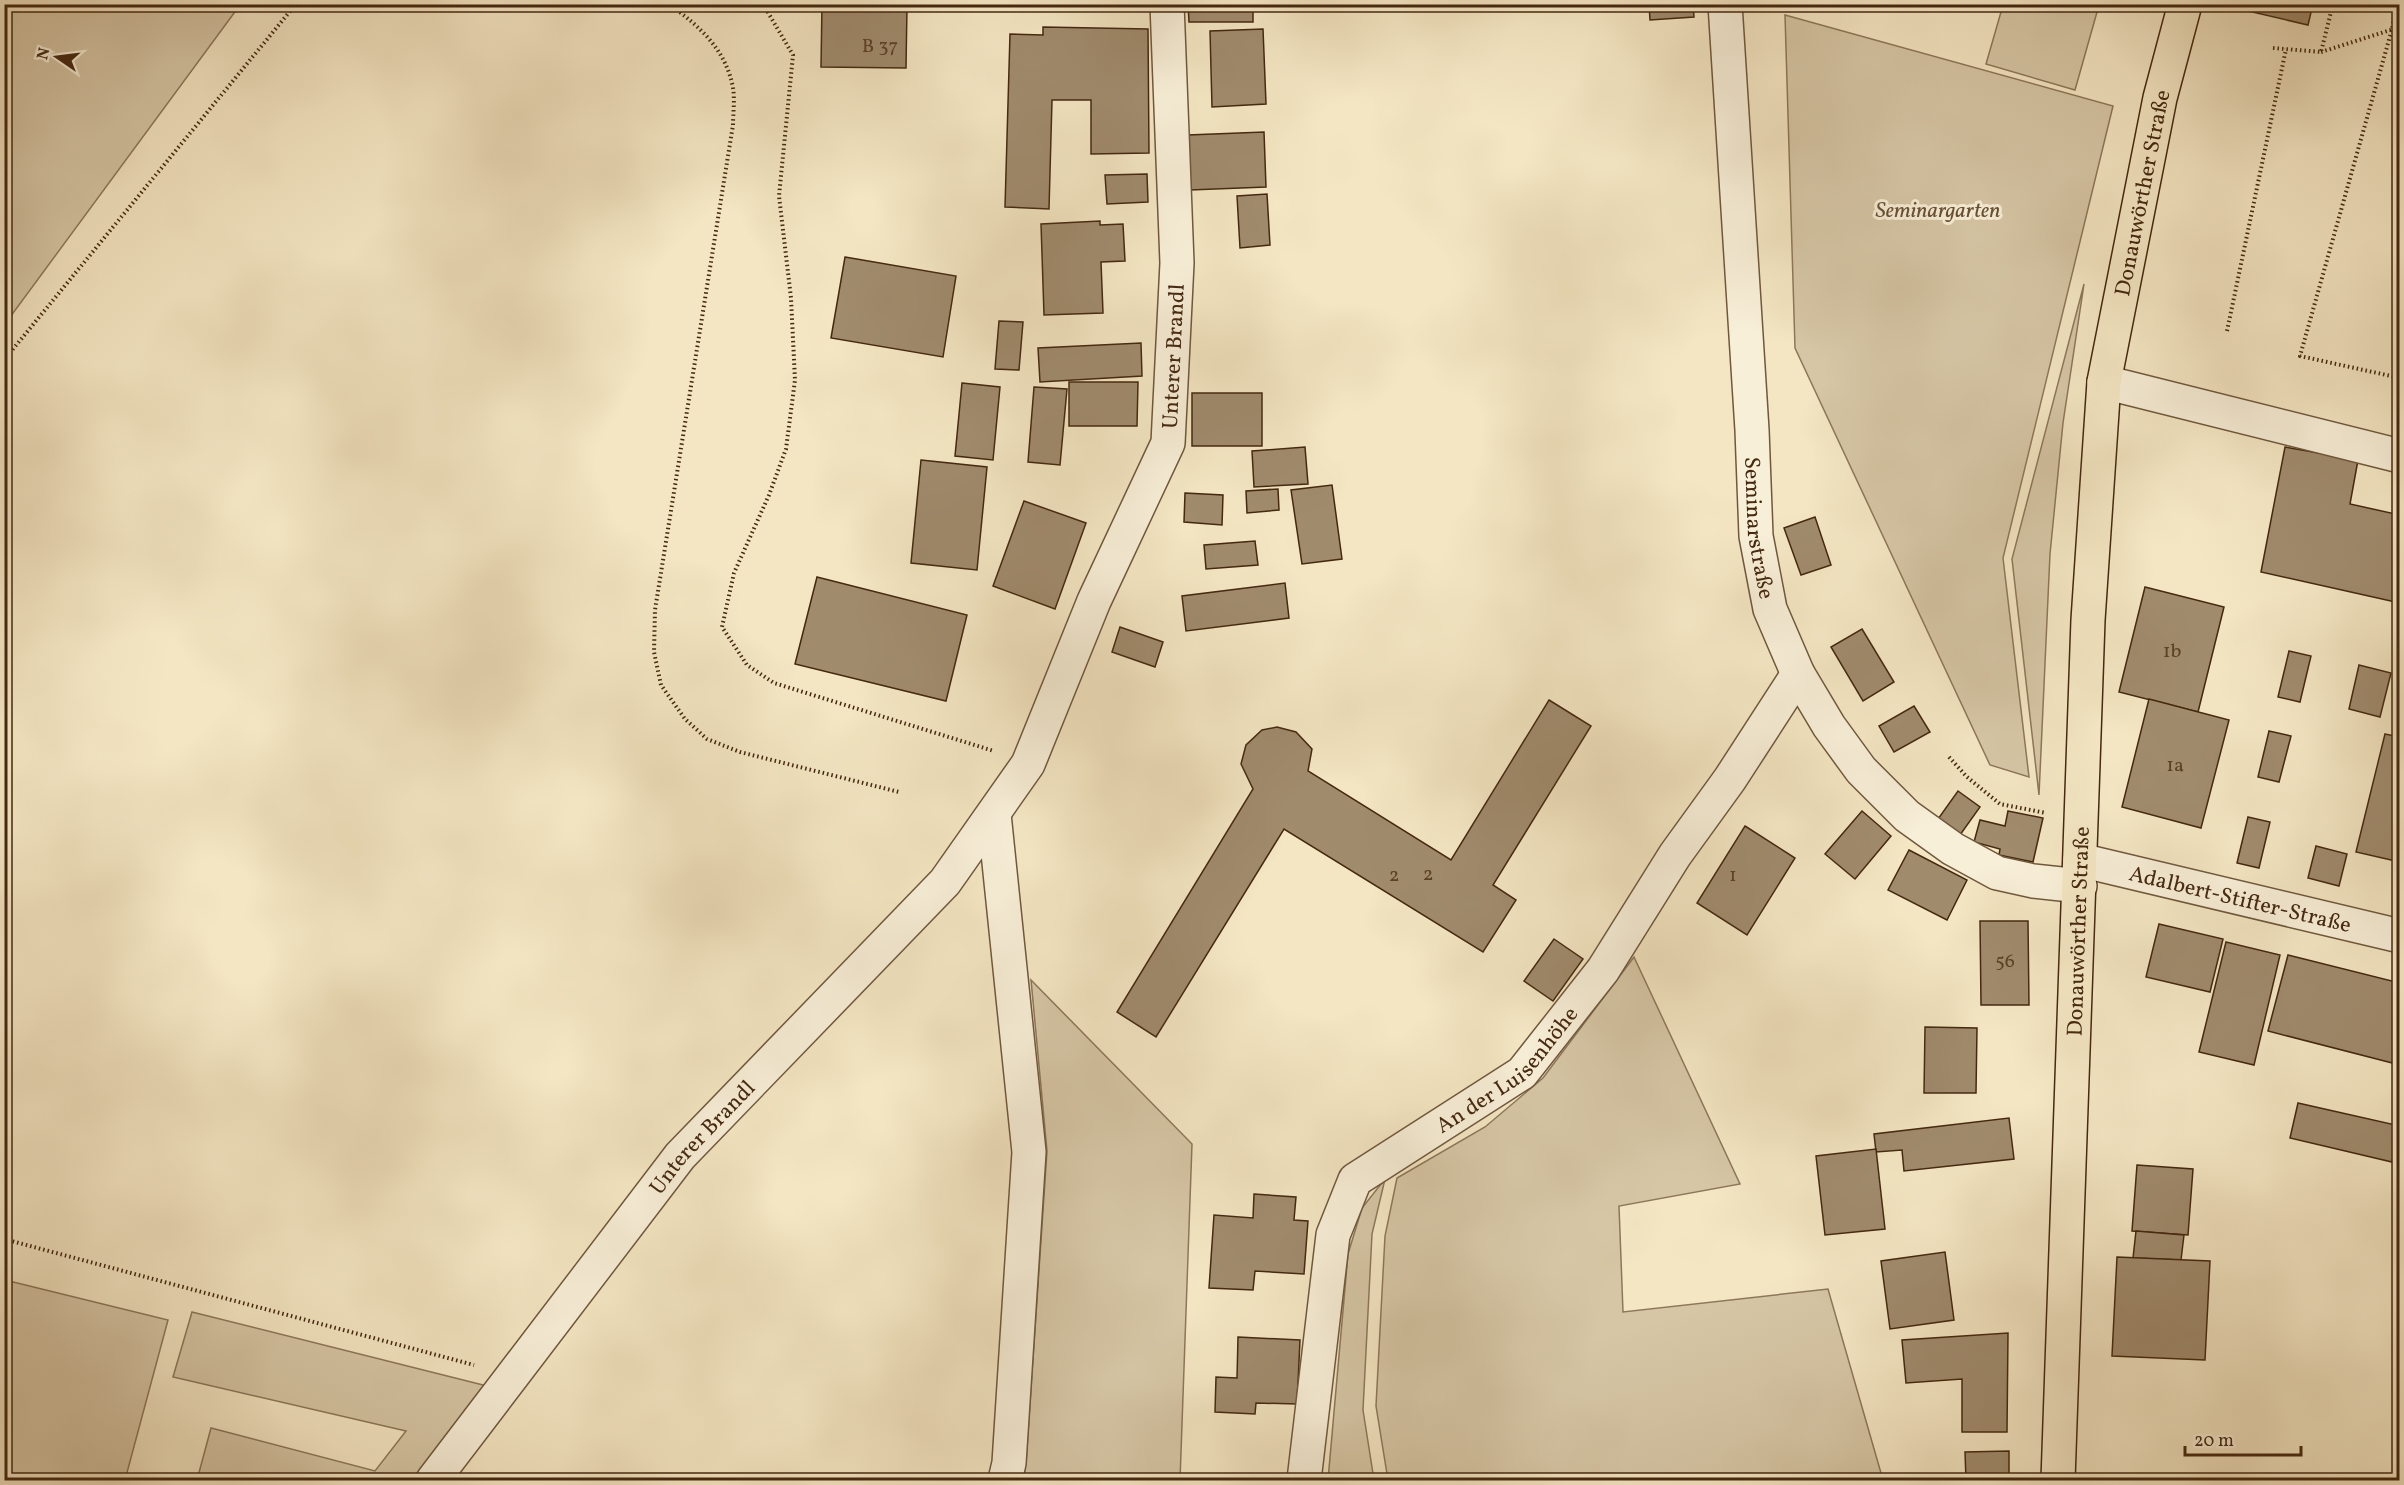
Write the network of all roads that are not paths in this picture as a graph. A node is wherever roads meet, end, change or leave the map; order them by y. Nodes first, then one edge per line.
1 (1167, 4) edge
2 (1725, 4) edge
3 (2186, 4) edge
4 (2104, 382) junction
5 (2400, 456) edge
6 (1798, 674) junction
7 (994, 814) junction
8 (2080, 873) junction
9 (2400, 936) edge
10 (433, 1480) edge
11 (1005, 1480) edge
12 (1304, 1480) edge
13 (2058, 1480) edge

1 - 7 street, Unterer Brandl
2 - 6 street, Seminarstraße
3 - 4 main road, Donauwörther Straße
4 - 5 street
4 - 8 main road, Donauwörther Straße
6 - 8 street, Seminarstraße
6 - 12 street, An der Luisenhöhe
7 - 10 street, Unterer Brandl
7 - 11 street
8 - 9 street, Adalbert-Stifter-Straße
8 - 13 main road, Donauwörther Straße

